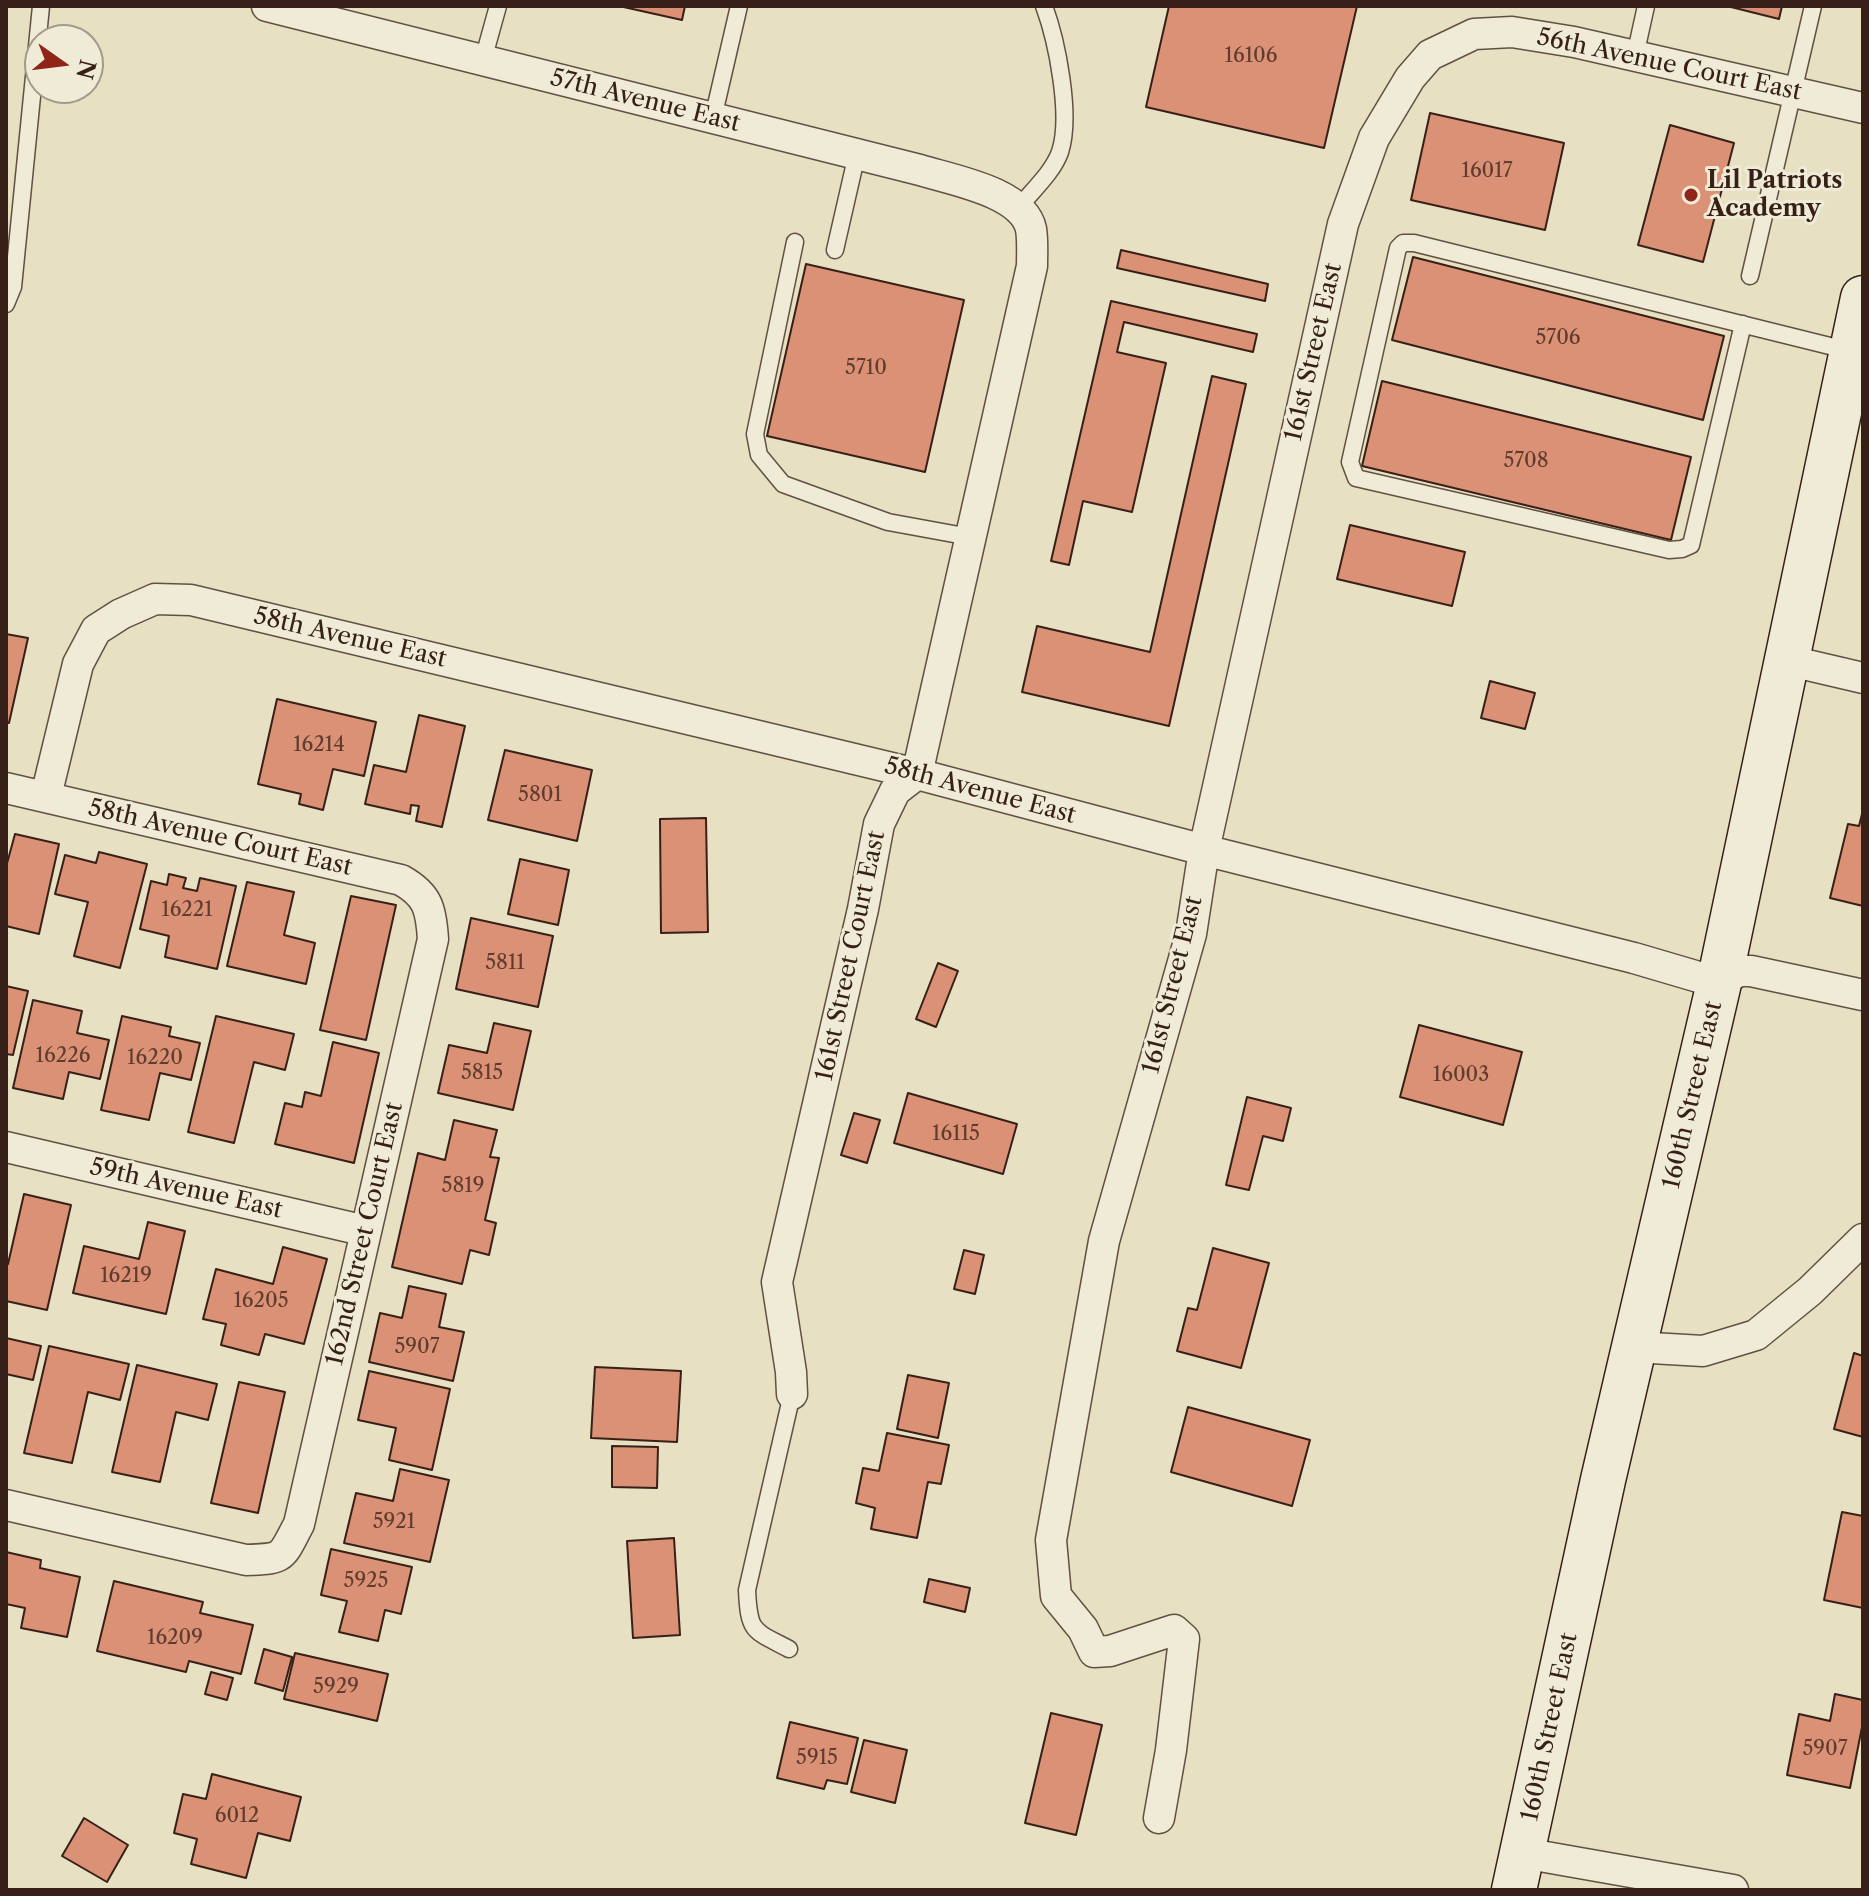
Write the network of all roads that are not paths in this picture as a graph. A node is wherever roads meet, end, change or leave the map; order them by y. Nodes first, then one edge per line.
1 (41, 6) edge
2 (498, 6) edge
3 (739, 6) edge
4 (1044, 6) edge
5 (1646, 6) edge
6 (1813, 6) edge
7 (276, 7) edge
8 (1430, 55) joint
9 (1635, 56) junction
10 (483, 60) junction
11 (1792, 92) junction
12 (1863, 108) edge
13 (713, 118) junction
14 (857, 154) junction
15 (1019, 207) junction
16 (795, 242) dead end
17 (835, 250) dead end
18 (1750, 276) dead end
19 (1863, 298) edge
20 (6, 304) edge
21 (1743, 324) junction
22 (1852, 351) junction
23 (970, 537) junction
24 (1786, 660) junction
25 (1863, 678) edge
26 (917, 774) junction
27 (6, 788) edge
28 (46, 796) junction
29 (1204, 850) junction
30 (425, 903) joint
31 (1719, 983) junction
32 (1863, 995) edge
33 (6, 1147) edge
34 (366, 1231) junction
35 (1863, 1239) edge
36 (1634, 1347) junction
37 (792, 1394) joint
38 (6, 1505) edge
39 (789, 1649) dead end
40 (1159, 1818) dead end
41 (1518, 1871) edge
42 (1733, 1890) edge

1 - 20 lane
2 - 10 lane
3 - 13 lane
4 - 15 lane
5 - 9 lane
6 - 11 lane
7 - 10 street, 57th Avenue East
8 - 9 street, 56th Avenue Court East
8 - 29 street, 161st Street East
9 - 11 street, 56th Avenue Court East
10 - 13 street, 57th Avenue East
11 - 12 street, 56th Avenue Court East
11 - 18 lane
13 - 14 street, 57th Avenue East
14 - 15 street, 57th Avenue East
14 - 17 lane
15 - 23 street
16 - 23 lane
19 - 22 main road, 160th Street East
21 - 21 lane
21 - 22 lane
22 - 24 main road, 160th Street East
23 - 26 street
24 - 25 street
24 - 31 main road, 160th Street East
26 - 28 street, 58th Avenue East
26 - 29 street, 58th Avenue East
26 - 37 street, 161st Street Court East
27 - 28 street, 58th Avenue Court East
28 - 30 street, 58th Avenue Court East
29 - 31 street, 58th Avenue East
29 - 40 street, 161st Street East
30 - 34 street, 162nd Street Court East
31 - 32 street
31 - 36 main road, 160th Street East
33 - 34 street, 59th Avenue East
34 - 38 street, 162nd Street Court East
35 - 36 street
36 - 41 main road, 160th Street East
37 - 39 lane
41 - 42 street

